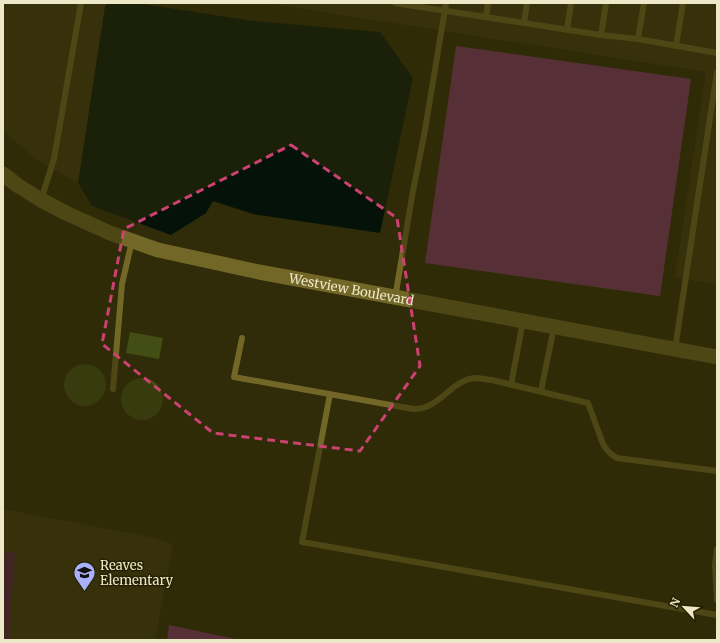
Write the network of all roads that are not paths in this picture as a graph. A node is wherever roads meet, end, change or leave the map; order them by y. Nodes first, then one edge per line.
1 (81, 3) edge
2 (395, 3) edge
3 (446, 3) edge
4 (488, 3) edge
5 (527, 3) edge
6 (572, 3) edge
7 (606, 3) edge
8 (644, 3) edge
9 (683, 3) edge
10 (403, 4) edge
11 (444, 11) junction
12 (486, 17) junction
13 (524, 23) junction
14 (567, 30) junction
15 (601, 35) junction
16 (638, 39) junction
17 (676, 46) junction
18 (717, 53) edge
19 (717, 72) edge
20 (3, 174) edge
21 (41, 200) junction
22 (132, 240) junction
23 (395, 298) junction
24 (523, 321) junction
25 (554, 327) junction
26 (242, 338) dead end
27 (675, 349) junction
28 (717, 357) edge
29 (511, 385) junction
30 (113, 389) dead end
31 (541, 391) junction
32 (330, 394) junction
33 (717, 471) edge
34 (717, 549) edge
35 (717, 600) edge
36 (717, 615) edge

1 - 21 lane
2 - 10 lane
3 - 11 lane
4 - 12 lane
5 - 13 lane
6 - 14 lane
7 - 15 lane
8 - 16 lane
9 - 17 lane
10 - 11 lane
11 - 12 lane
11 - 23 lane
12 - 13 lane
13 - 14 lane
14 - 15 lane
15 - 16 lane
16 - 17 lane
17 - 18 lane
19 - 27 lane
20 - 21 street, Westview Boulevard
21 - 22 street, Westview Boulevard
22 - 23 street, Westview Boulevard
22 - 30 lane
23 - 24 street, Westview Boulevard
24 - 25 street, Westview Boulevard
24 - 29 lane
25 - 27 street, Westview Boulevard
25 - 31 lane
26 - 32 lane
27 - 28 street, Westview Boulevard
29 - 31 lane
29 - 32 lane
31 - 33 lane
32 - 36 lane
34 - 35 lane

